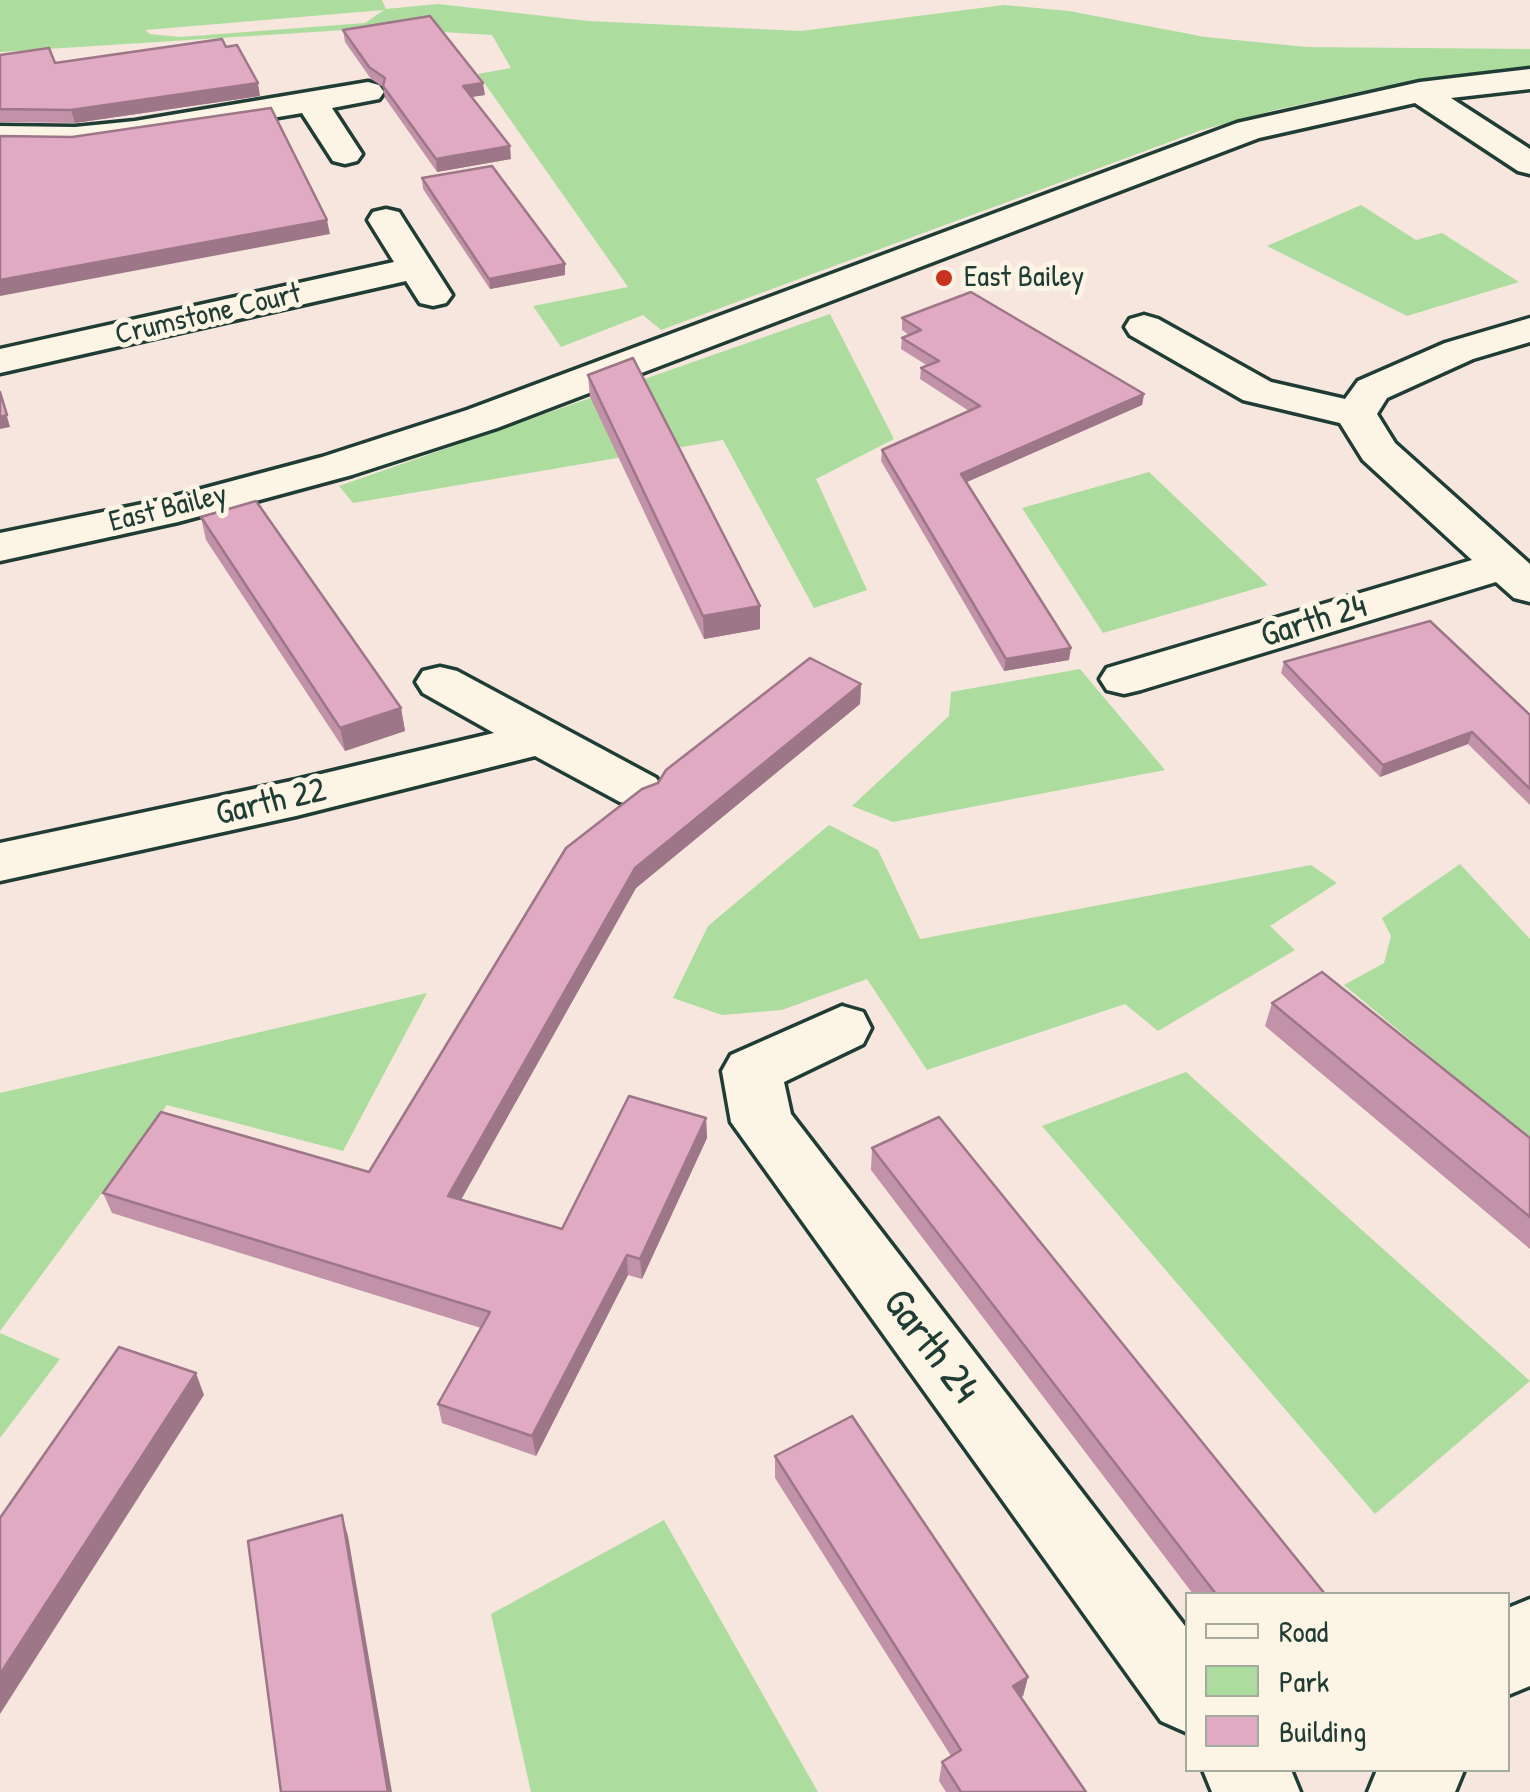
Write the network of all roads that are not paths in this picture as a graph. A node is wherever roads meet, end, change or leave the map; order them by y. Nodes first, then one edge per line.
1 (1530, 79) edge
2 (368, 92) dead end
3 (1420, 92) junction
4 (312, 102) junction
5 (0, 136) edge
6 (344, 154) dead end
7 (1530, 164) edge
8 (386, 220) dead end
9 (1144, 327) dead end
10 (1530, 330) edge
11 (0, 361) edge
12 (1356, 414) junction
13 (0, 547) edge
14 (1517, 577) edge
15 (1124, 679) dead end
16 (440, 682) dead end
17 (540, 738) junction
18 (638, 790) edge
19 (0, 862) edge
20 (842, 1028) dead end
21 (1530, 1636) edge
22 (1510, 1655) edge
23 (1185, 1690) edge

1 - 3 street, East Bailey
2 - 4 street
3 - 7 street
3 - 13 street, East Bailey
4 - 5 street
4 - 6 street
8 - 11 street, Crumstone Court
9 - 12 street
10 - 12 street
12 - 14 street, Garth 24
14 - 15 street, Garth 24
16 - 17 street
17 - 18 street
17 - 19 street, Garth 22
20 - 23 street, Garth 24
21 - 22 street

